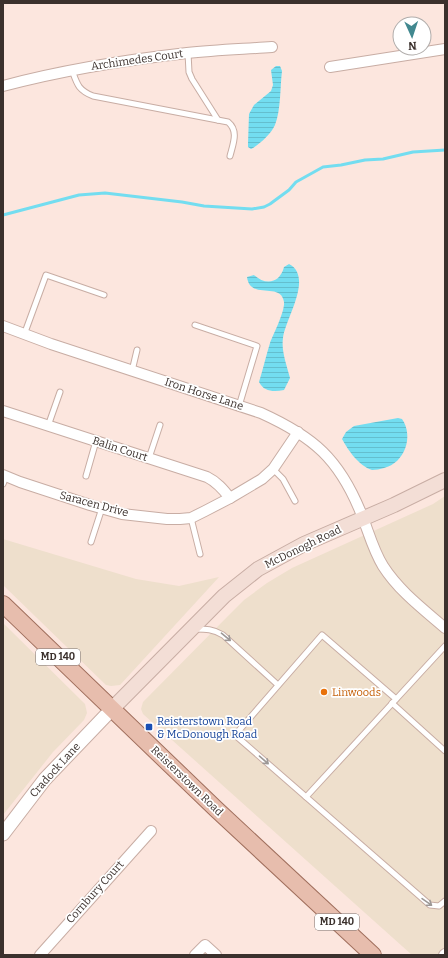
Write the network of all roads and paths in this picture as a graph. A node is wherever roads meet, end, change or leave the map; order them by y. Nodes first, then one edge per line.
1 (272, 47) dead end
2 (445, 49) edge
3 (188, 53) junction
4 (330, 67) dead end
5 (72, 70) junction
6 (3, 86) edge
7 (218, 120) junction
8 (230, 156) dead end
9 (104, 295) dead end
10 (195, 324) dead end
11 (3, 326) edge
12 (24, 335) junction
13 (138, 350) dead end
14 (132, 371) junction
15 (60, 392) dead end
16 (239, 406) junction
17 (3, 411) edge
18 (160, 425) dead end
19 (48, 426) junction
20 (298, 432) junction
21 (96, 442) junction
22 (149, 458) junction
23 (273, 469) junction
24 (86, 476) dead end
25 (4, 478) edge
26 (445, 480) edge
27 (230, 498) junction
28 (295, 501) dead end
29 (102, 508) junction
30 (191, 518) junction
31 (364, 518) junction
32 (91, 542) dead end
33 (200, 554) dead end
34 (3, 604) edge
35 (445, 628) edge
36 (190, 629) junction
37 (445, 646) edge
38 (278, 685) junction
39 (394, 701) junction
40 (112, 709) junction
41 (445, 751) edge
42 (306, 797) junction
43 (151, 830) dead end
44 (3, 834) edge
45 (445, 901) edge
46 (40, 955) edge
47 (195, 955) edge
48 (216, 955) edge
49 (372, 955) edge

1 - 3 street, Archimedes Court
2 - 4 street
3 - 5 street, Archimedes Court
3 - 7 lane
5 - 6 street, Archimedes Court
5 - 7 lane
7 - 8 lane
9 - 12 lane
10 - 16 lane
11 - 12 street, Iron Horse Lane
12 - 14 street, Iron Horse Lane
13 - 14 lane
14 - 16 street, Iron Horse Lane
15 - 19 lane
16 - 20 street, Iron Horse Lane
17 - 19 street, Balin Court
18 - 22 lane
19 - 21 street, Balin Court
20 - 23 street, Saracen Drive
20 - 31 street, Iron Horse Lane
21 - 22 street, Balin Court
21 - 24 lane
22 - 27 street, Balin Court
23 - 27 street, Saracen Drive
23 - 28 lane
25 - 29 street, Saracen Drive
26 - 31 main road, McDonogh Road
27 - 30 street, Saracen Drive
29 - 30 street, Saracen Drive
29 - 32 lane
30 - 33 lane
31 - 35 street, Iron Horse Lane
31 - 36 main road, McDonogh Road
34 - 40 main road, Reisterstown Road / MD 140
36 -> 38 lane
36 - 40 main road, McDonogh Road
37 - 39 lane
38 - 39 lane
38 -> 42 lane
39 - 41 lane
39 - 42 lane
40 - 44 street, Cradock Lane
40 - 49 main road, Reisterstown Road / MD 140
42 -> 45 lane
43 - 46 street, Cornbury Court
47 - 48 street

